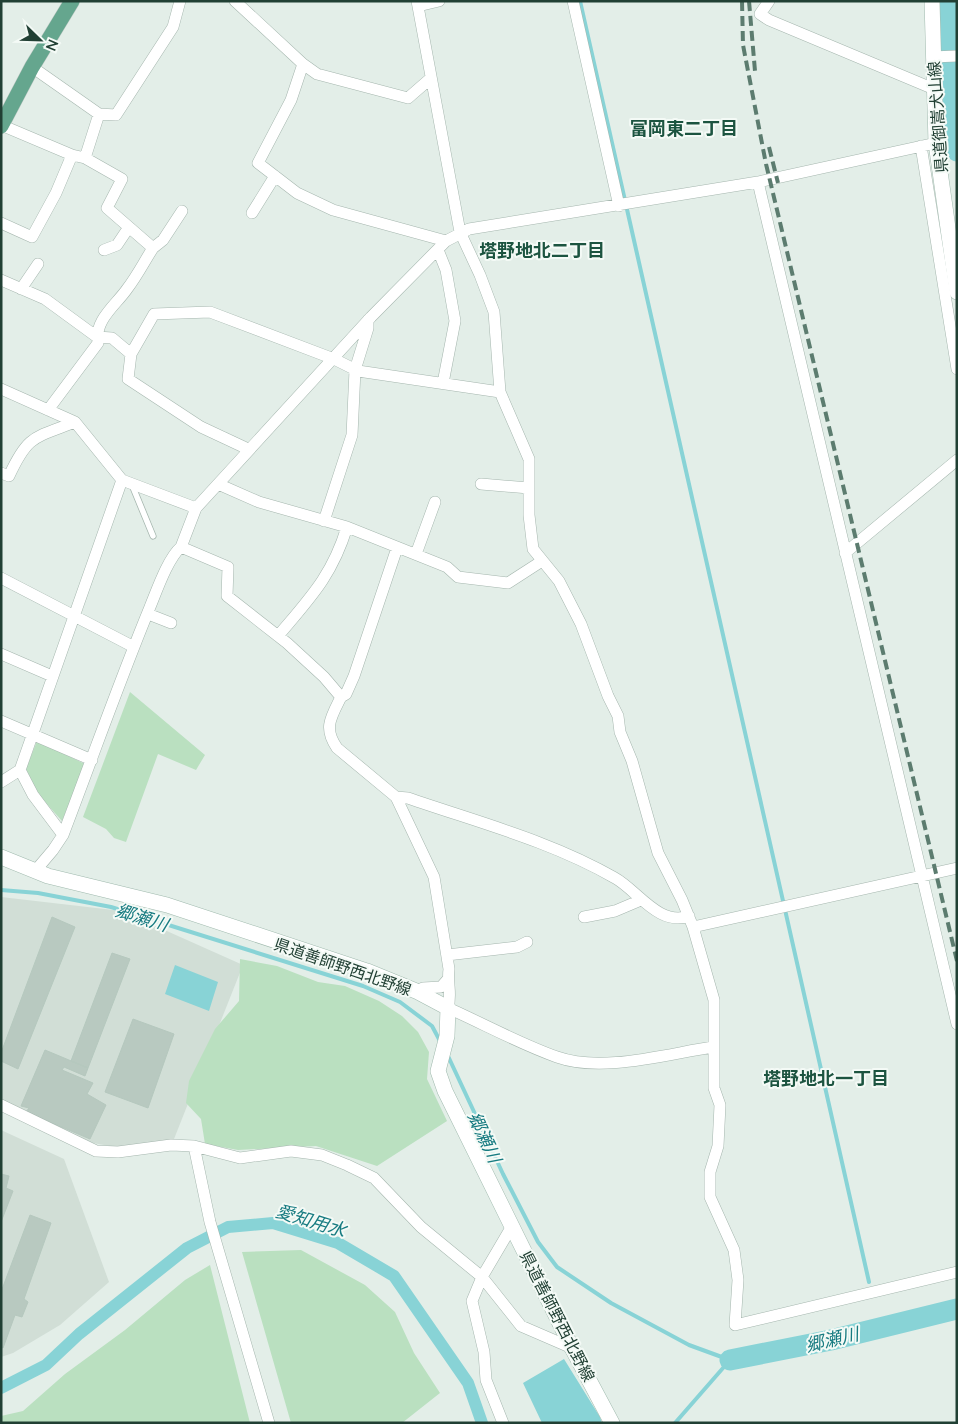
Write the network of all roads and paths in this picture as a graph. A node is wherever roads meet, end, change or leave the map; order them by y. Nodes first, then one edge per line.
1 (72, 1) edge
2 (180, 1) edge
3 (234, 1) edge
4 (439, 1) edge
5 (573, 1) edge
6 (769, 1) edge
7 (932, 1) edge
8 (417, 4) edge
9 (957, 56) edge
10 (935, 57) junction
11 (303, 64) junction
12 (32, 67) junction
13 (431, 78) junction
14 (934, 88) junction
15 (99, 114) junction
16 (1, 125) edge
17 (936, 143) junction
18 (920, 146) junction
19 (72, 155) junction
20 (85, 158) junction
21 (275, 176) junction
22 (758, 182) junction
23 (619, 206) junction
24 (182, 211) dead end
25 (252, 214) dead end
26 (1, 223) edge
27 (129, 227) junction
28 (460, 232) junction
29 (442, 245) junction
30 (153, 248) junction
31 (104, 250) dead end
32 (38, 264) dead end
33 (1, 280) edge
34 (21, 289) junction
35 (957, 292) edge
36 (368, 320) junction
37 (97, 337) junction
38 (131, 354) junction
39 (334, 359) junction
40 (957, 369) edge
41 (356, 370) junction
42 (443, 383) junction
43 (1, 389) edge
44 (500, 392) junction
45 (48, 410) junction
46 (75, 422) junction
47 (248, 449) junction
48 (957, 460) edge
49 (1, 473) edge
50 (127, 482) junction
51 (218, 484) junction
52 (480, 484) dead end
53 (529, 488) junction
54 (435, 502) dead end
55 (196, 508) junction
56 (324, 521) junction
57 (347, 528) junction
58 (153, 536) dead end
59 (181, 546) junction
60 (397, 548) junction
61 (845, 553) junction
62 (416, 554) junction
63 (542, 561) junction
64 (1, 578) edge
65 (148, 614) junction
66 (75, 616) junction
67 (171, 624) dead end
68 (278, 636) junction
69 (134, 647) junction
70 (1, 654) edge
71 (52, 676) junction
72 (341, 697) junction
73 (1, 721) edge
74 (34, 734) junction
75 (92, 760) junction
76 (20, 770) junction
77 (1, 782) edge
78 (396, 797) junction
79 (62, 835) junction
80 (1, 857) edge
81 (957, 868) edge
82 (36, 870) junction
83 (922, 877) junction
84 (641, 900) junction
85 (584, 917) dead end
86 (691, 922) junction
87 (527, 942) dead end
88 (447, 955) junction
89 (448, 979) junction
90 (416, 991) junction
91 (448, 1008) junction
92 (957, 1024) edge
93 (712, 1047) junction
94 (1, 1105) edge
95 (194, 1146) junction
96 (512, 1226) junction
97 (957, 1272) edge
98 (482, 1277) junction
99 (572, 1348) junction
100 (270, 1423) edge
101 (503, 1423) edge
102 (612, 1423) edge

1 - 12 main road
2 - 15 street
3 - 11 street
4 - 8 street
5 - 23 street
6 - 14 street
7 - 10 main road, 県道御嵩犬山線
8 - 13 street
9 - 10 street
10 - 14 main road, 県道御嵩犬山線
11 - 13 street
11 - 21 street
12 - 15 street
12 - 16 main road
13 - 28 street
14 - 17 main road, 県道御嵩犬山線
15 - 20 street
16 - 19 street
17 - 18 street
17 - 35 main road, 県道御嵩犬山線
18 - 22 street
18 - 40 street
19 - 20 street
19 - 26 street
20 - 27 street
21 - 25 street
21 - 29 street
22 - 23 street
22 - 61 street
23 - 28 street
24 - 30 street
27 - 30 street
27 - 31 street
28 - 29 street
28 - 44 street
29 - 36 street
29 - 42 street
30 - 37 street
32 - 34 street
33 - 34 street
34 - 37 street
36 - 39 street
36 - 41 street
37 - 38 street
37 - 45 street
38 - 39 street
38 - 47 street
39 - 41 street
39 - 47 street
41 - 42 street
41 - 56 street
42 - 44 street
43 - 45 street
44 - 53 street
45 - 46 street
46 - 49 street
46 - 50 street
47 - 51 street
48 - 61 street
50 - 55 street
50 - 58 lane
50 - 66 street
51 - 55 street
51 - 56 street
52 - 53 street
53 - 63 street
54 - 62 street
55 - 59 street
56 - 57 street
57 - 60 street
57 - 68 street
59 - 65 street
59 - 68 street
60 - 62 street
60 - 72 street
61 - 83 street
62 - 63 street
63 - 86 street
64 - 66 street
65 - 67 street
65 - 69 street
66 - 69 street
66 - 71 street
68 - 72 street
69 - 75 street
70 - 71 street
71 - 74 street
72 - 78 street
73 - 74 street
74 - 75 street
74 - 76 street
75 - 79 street
76 - 77 street
76 - 79 street
78 - 84 street
78 - 88 street
79 - 82 street
80 - 82 main road, 県道善師野西北野線
81 - 83 street
82 - 90 main road, 県道善師野西北野線
83 - 86 street
83 - 92 street
84 - 85 street
84 - 86 street
86 - 93 street
87 - 88 street
88 - 89 street
89 - 90 street
89 - 91 street
90 - 91 main road, 県道善師野西北野線
91 - 93 street
91 - 96 main road, 県道善師野西北野線
93 - 97 street
94 - 95 street
95 - 98 street
95 - 100 street
96 - 98 street
96 - 99 main road, 県道善師野西北野線
98 - 99 street
98 - 101 street
99 - 102 main road, 県道善師野西北野線

